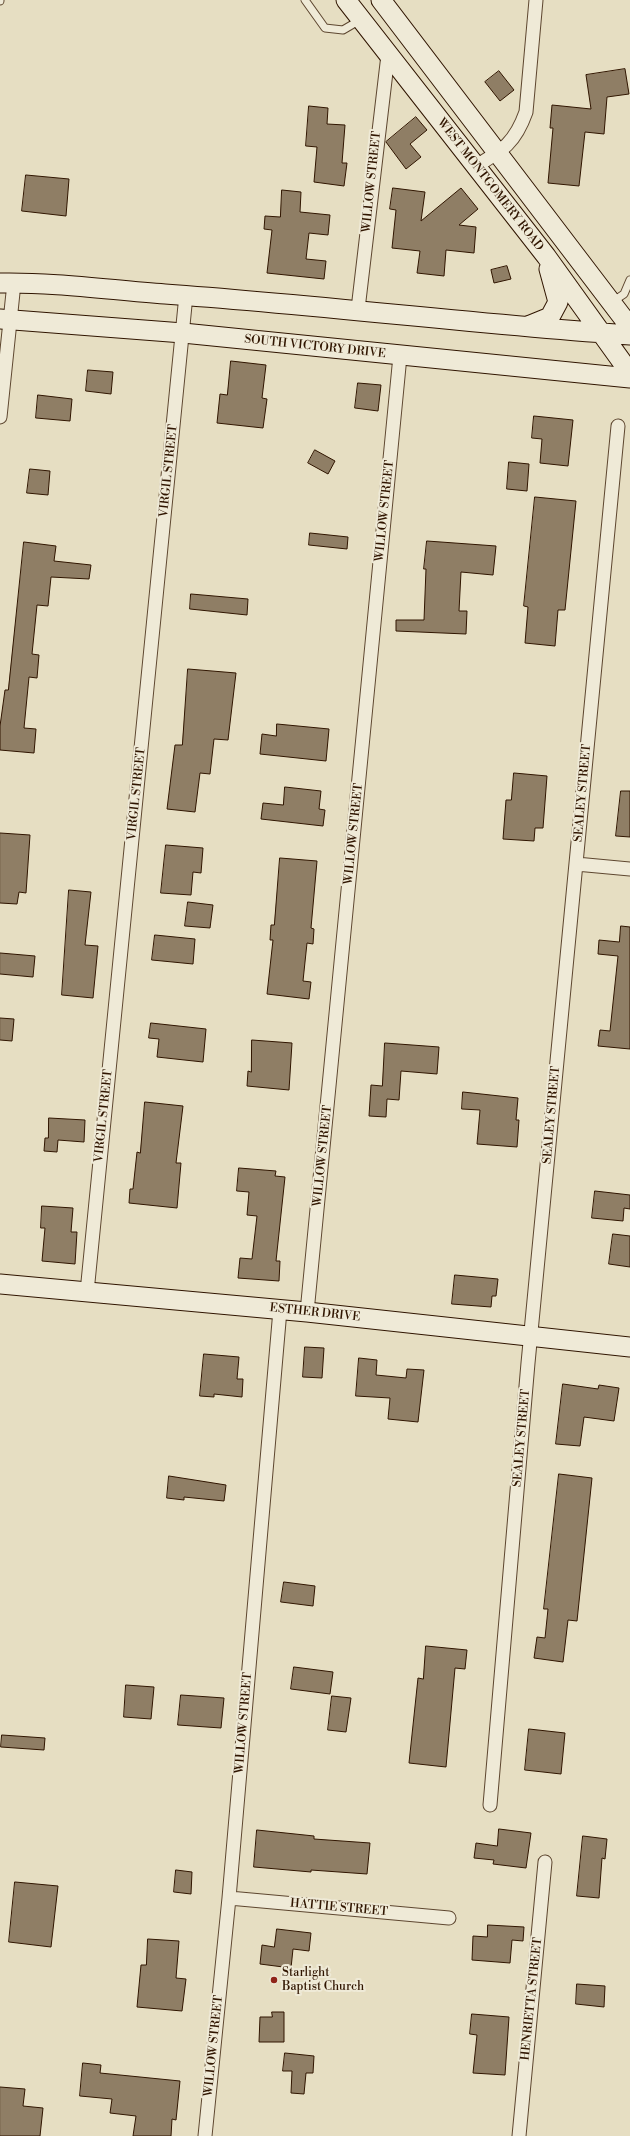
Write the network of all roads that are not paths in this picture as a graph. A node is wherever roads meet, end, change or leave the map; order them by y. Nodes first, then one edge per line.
1 (305, 0) edge
2 (346, 0) edge
3 (381, 0) edge
4 (536, 0) edge
5 (361, 20) junction
6 (388, 55) junction
7 (497, 154) junction
8 (476, 166) junction
9 (546, 256) junction
10 (630, 280) edge
11 (7, 283) edge
12 (186, 295) junction
13 (612, 302) junction
14 (358, 309) junction
15 (5, 318) edge
16 (525, 327) junction
17 (630, 327) edge
18 (183, 333) junction
19 (600, 333) junction
20 (630, 335) edge
21 (400, 356) junction
22 (630, 373) edge
23 (630, 378) edge
24 (0, 417) edge
25 (618, 426) dead end
26 (576, 864) junction
27 (630, 868) edge
28 (0, 1284) edge
29 (87, 1292) junction
30 (280, 1310) junction
31 (308, 1312) junction
32 (532, 1336) junction
33 (630, 1347) edge
34 (490, 1805) dead end
35 (545, 1862) dead end
36 (229, 1898) junction
37 (449, 1918) dead end
38 (206, 2136) edge
39 (518, 2136) edge

1 - 5 lane
2 - 5 main road, WEST MONTGOMERY ROAD
3 - 7 main road, WEST MONTGOMERY ROAD
4 - 7 street
5 - 6 main road, WEST MONTGOMERY ROAD
6 - 8 main road, WEST MONTGOMERY ROAD
6 - 14 street, WILLOW STREET
7 - 8 street
7 - 13 main road, WEST MONTGOMERY ROAD
8 - 9 main road, WEST MONTGOMERY ROAD
9 - 16 main road
9 - 19 main road, WEST MONTGOMERY ROAD
10 - 13 lane
11 - 12 main road
11 - 15 street
12 - 14 main road
12 - 18 street, VIRGIL STREET
13 - 17 main road, WEST MONTGOMERY ROAD
14 - 16 main road
15 - 18 main road, SOUTH VICTORY DRIVE
15 - 24 street
16 - 19 main road
18 - 21 main road, SOUTH VICTORY DRIVE
18 - 29 street, VIRGIL STREET
19 - 20 main road
19 - 22 main road, WEST MONTGOMERY ROAD
21 - 23 main road, SOUTH VICTORY DRIVE
21 - 31 street, WILLOW STREET
25 - 26 street, SEALEY STREET
26 - 27 street
26 - 32 street, SEALEY STREET
28 - 29 main road, ESTHER DRIVE
29 - 30 main road, ESTHER DRIVE
30 - 31 main road, ESTHER DRIVE
30 - 36 street, WILLOW STREET
31 - 32 main road, ESTHER DRIVE
32 - 33 main road, ESTHER DRIVE
32 - 34 street, SEALEY STREET
35 - 39 street, HENRIETTA STREET
36 - 37 street, HATTIE STREET
36 - 38 street, WILLOW STREET

